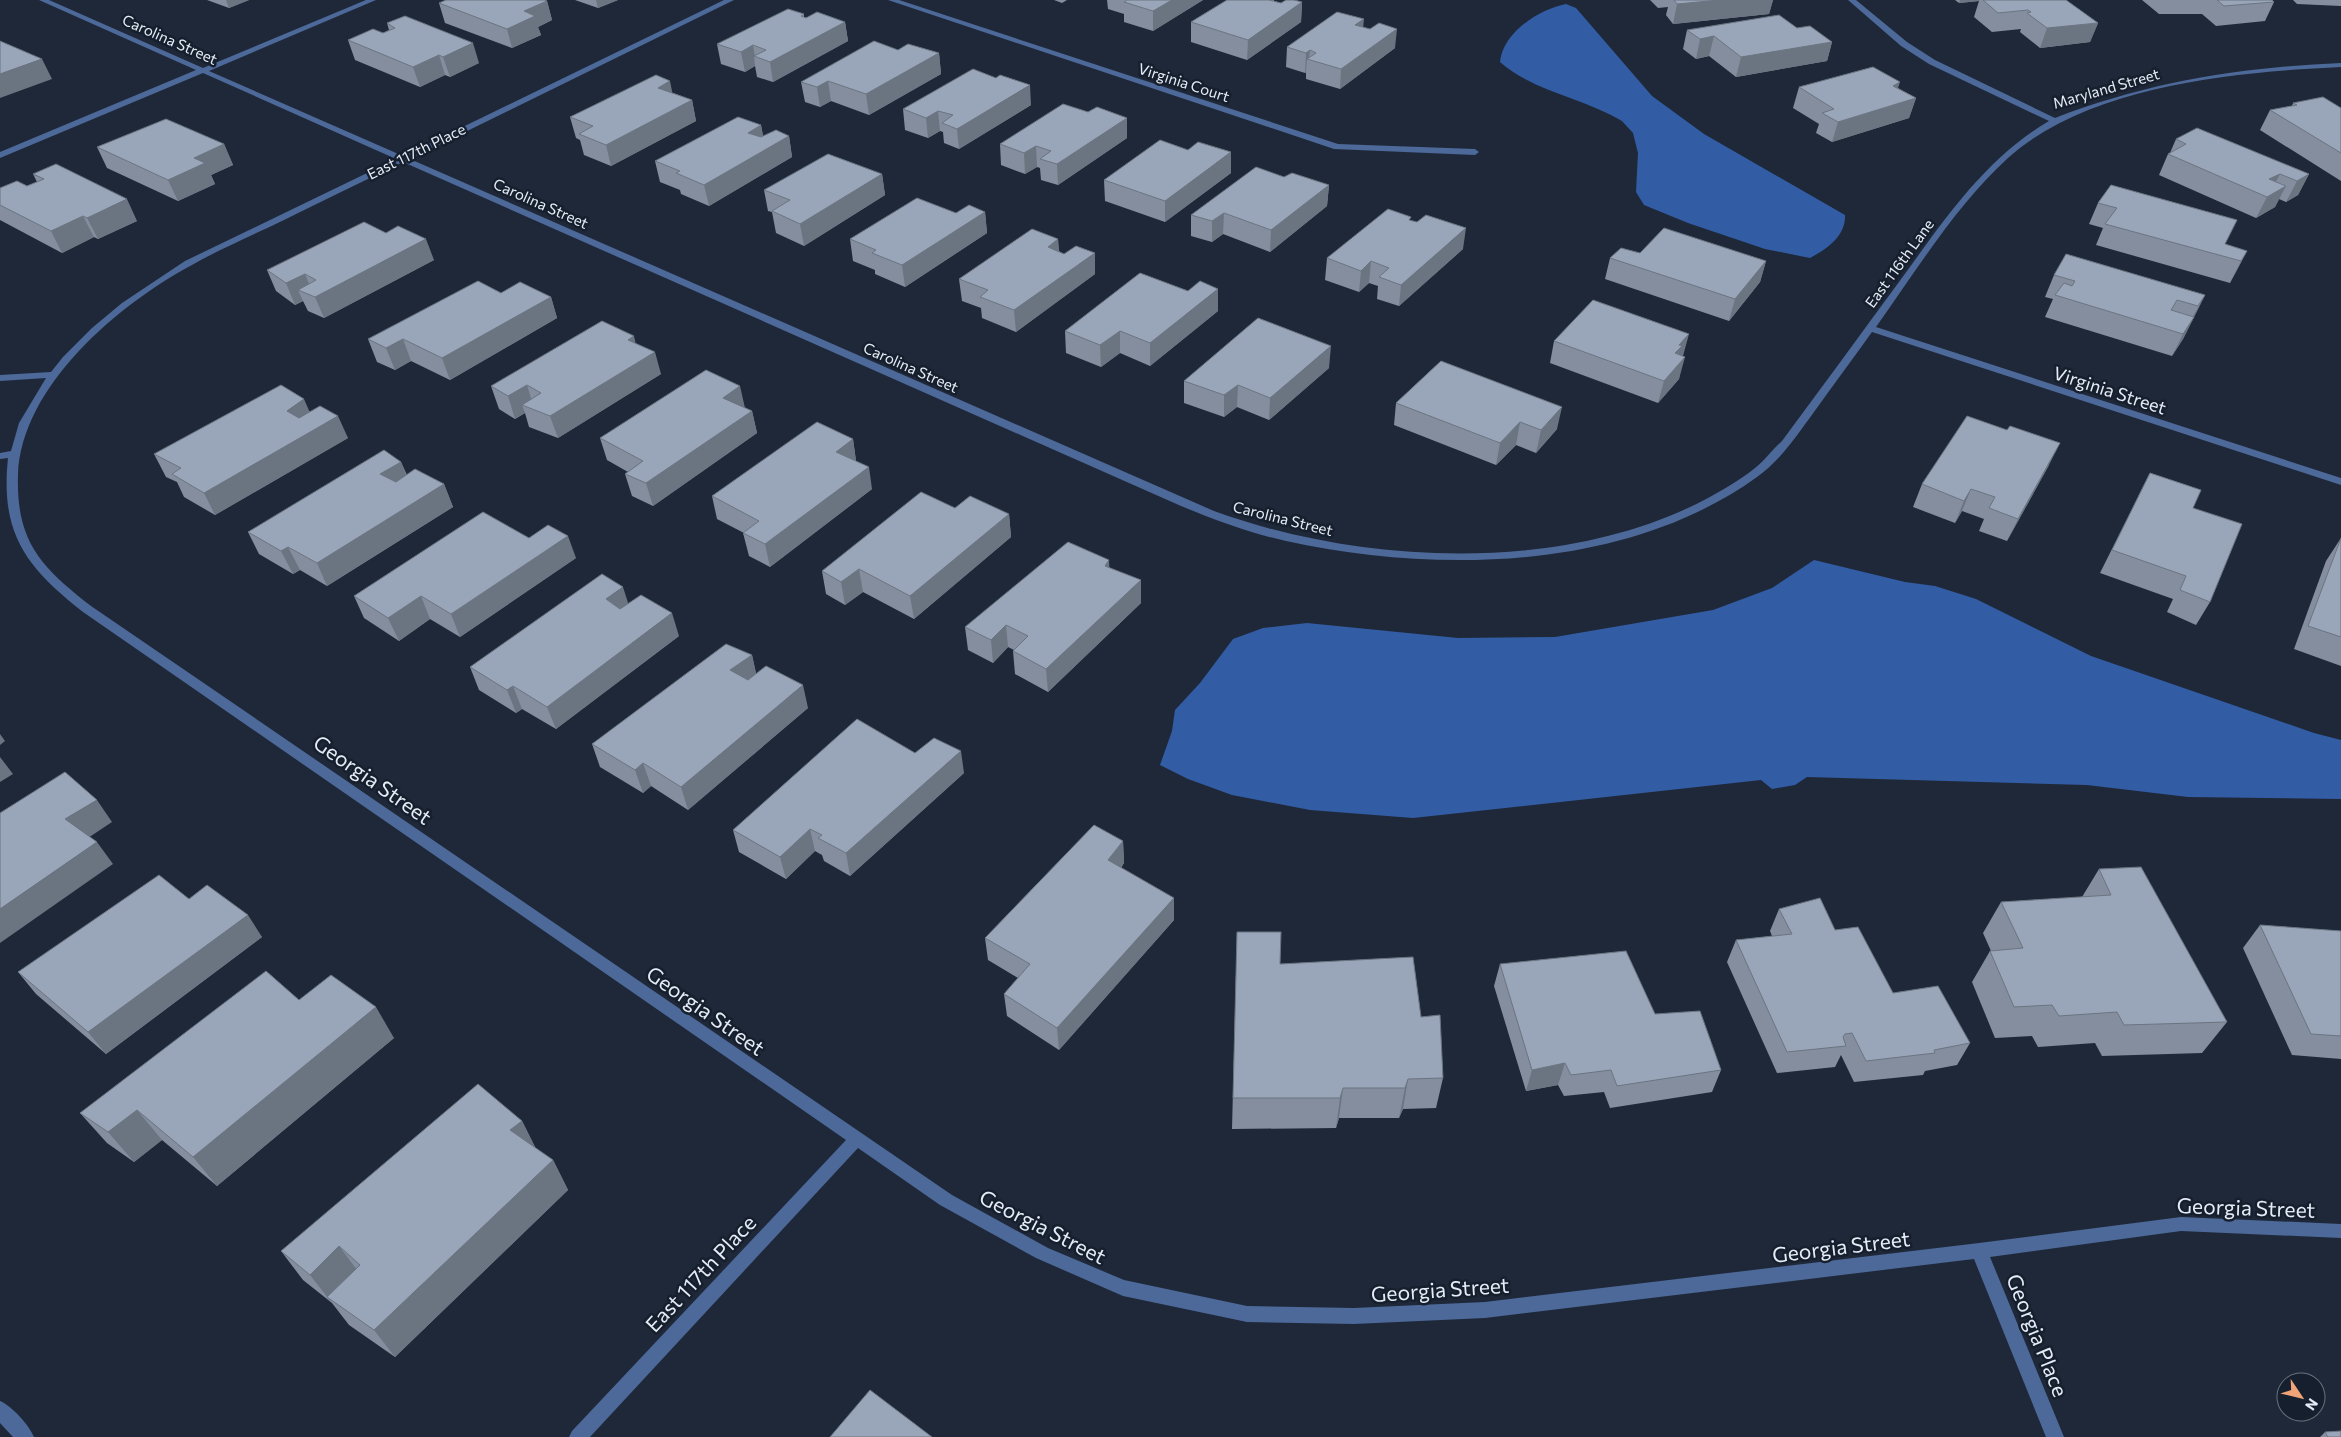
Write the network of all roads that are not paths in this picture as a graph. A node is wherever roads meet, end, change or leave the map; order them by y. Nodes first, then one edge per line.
1 (43, 0) edge
2 (372, 0) edge
3 (730, 0) edge
4 (892, 0) edge
5 (1852, 0) edge
6 (2341, 65) edge
7 (204, 70) junction
8 (2055, 121) junction
9 (1475, 152) dead end
10 (0, 155) edge
11 (401, 159) junction
12 (109, 316) joint
13 (1869, 328) junction
14 (53, 375) junction
15 (0, 378) edge
16 (1786, 443) joint
17 (7, 455) edge
18 (2341, 482) edge
19 (856, 1140) junction
20 (2341, 1231) edge
21 (1979, 1251) junction
22 (0, 1410) edge
23 (25, 1437) edge
24 (578, 1437) edge
25 (2055, 1437) edge

1 - 7 street, Carolina Street
2 - 7 street
3 - 11 street, East 117th Place
4 - 9 street, Virginia Court
5 - 8 street, Maryland Street
6 - 8 street, Maryland Street
7 - 10 street
7 - 11 street, Carolina Street
8 - 13 street, East 116th Lane
11 - 12 street, East 117th Place
11 - 16 street, Carolina Street
12 - 14 street, Georgia Street
13 - 16 street, East 116th Lane
13 - 18 street, Virginia Street
14 - 15 street
14 - 17 street, Georgia Street
17 - 19 street, Georgia Street
19 - 21 street, Georgia Street
19 - 24 street, East 117th Place
20 - 21 street, Georgia Street
21 - 25 street, Georgia Place
22 - 23 street

